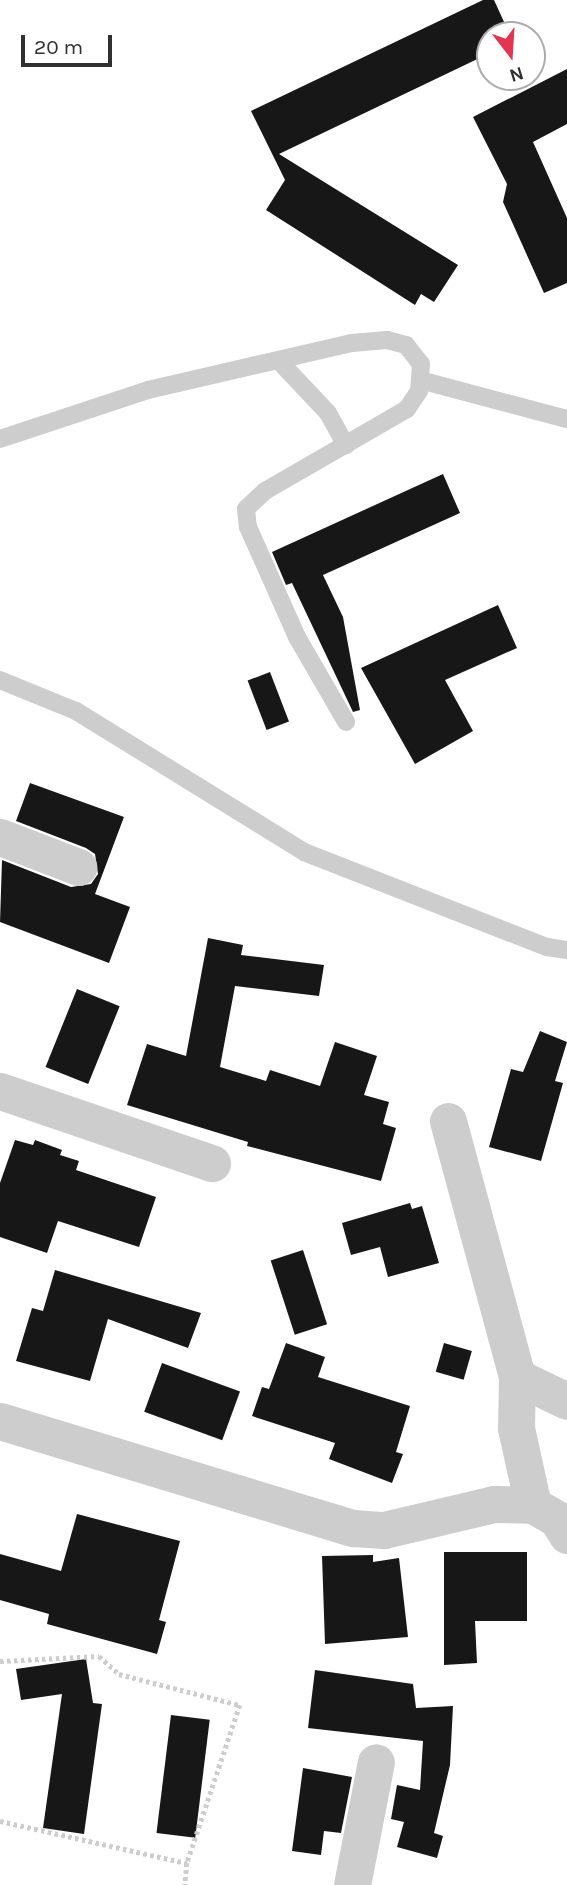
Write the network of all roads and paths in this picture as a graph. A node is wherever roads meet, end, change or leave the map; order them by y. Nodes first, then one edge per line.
1 (279, 361) junction
2 (419, 380) junction
3 (567, 419) edge
4 (0, 439) edge
5 (346, 445) junction
6 (0, 680) edge
7 (346, 722) dead end
8 (0, 837) edge
9 (78, 867) dead end
10 (567, 950) edge
11 (0, 1091) edge
12 (448, 1122) dead end
13 (212, 1163) dead end
14 (517, 1377) junction
15 (567, 1401) edge
16 (0, 1421) edge
17 (533, 1505) junction
18 (567, 1535) edge
19 (0, 1661) edge
20 (376, 1762) dead end
21 (0, 1821) edge
22 (187, 1863) junction
23 (185, 1885) edge
24 (352, 1885) edge

1 - 2 lane
1 - 4 lane
1 - 5 lane
2 - 3 lane
2 - 5 lane
5 - 7 lane
6 - 10 lane
8 - 9 street
11 - 13 street
12 - 14 street
14 - 15 street
14 - 17 street
16 - 17 street
17 - 18 street
19 - 22 path
20 - 24 street
21 - 22 path
22 - 23 path

